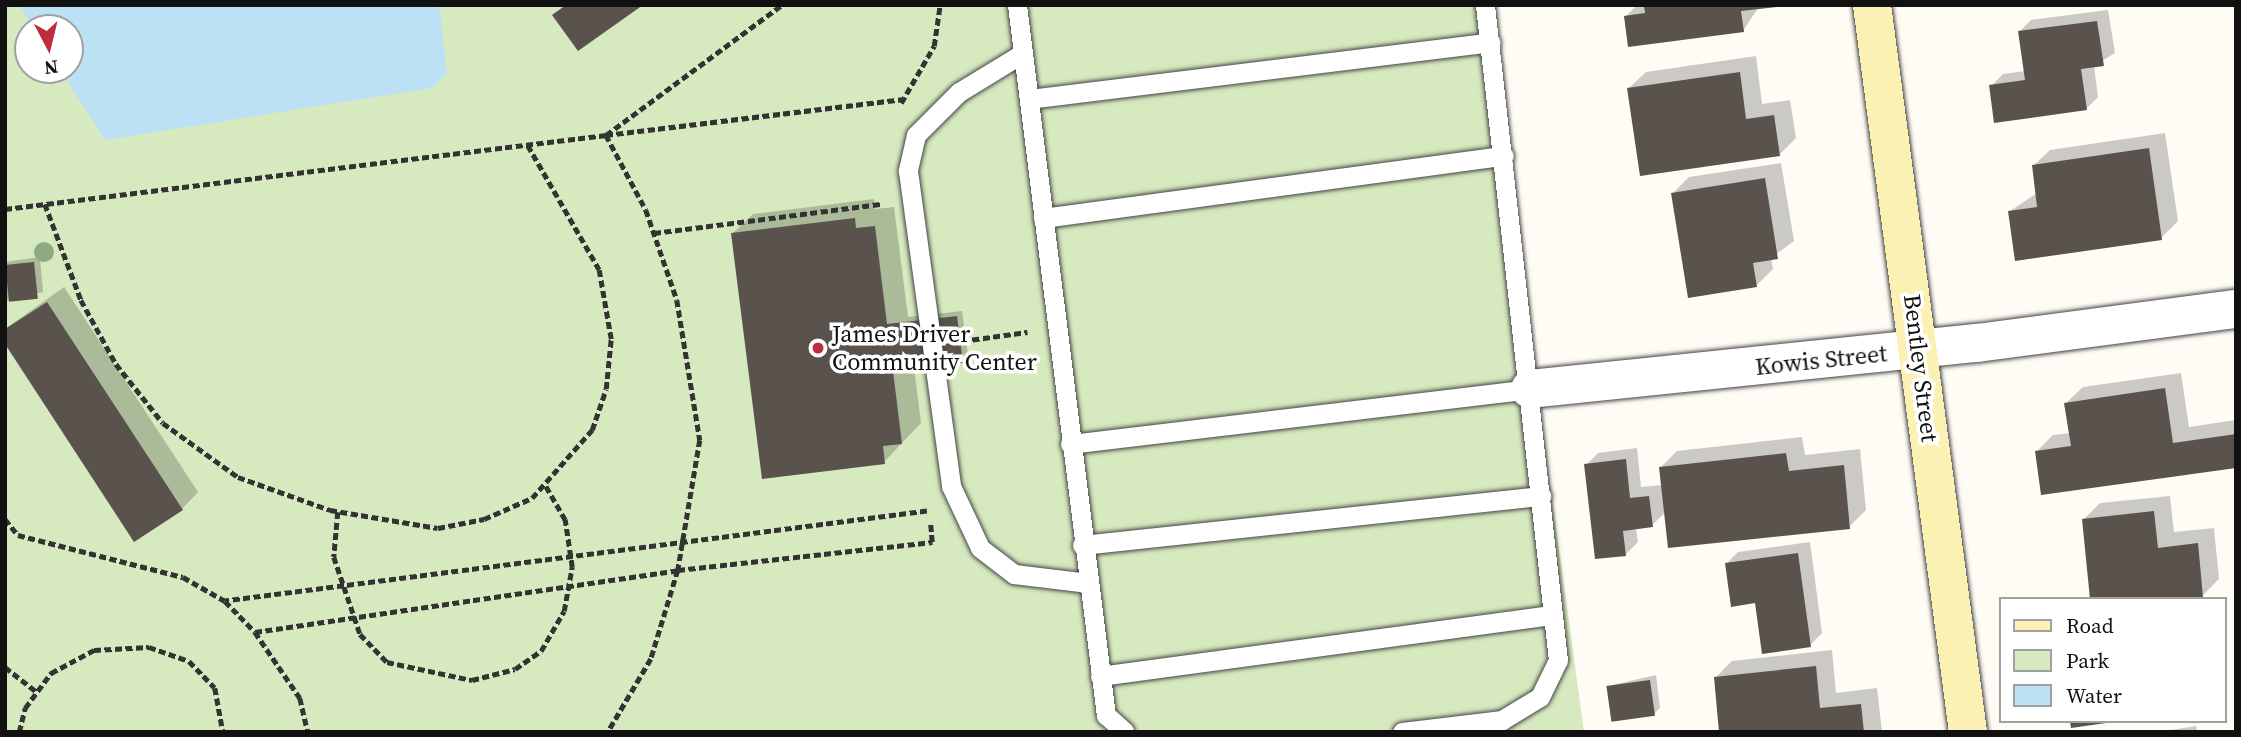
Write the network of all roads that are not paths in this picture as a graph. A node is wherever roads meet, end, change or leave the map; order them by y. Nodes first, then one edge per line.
1 (1017, 5) edge
2 (1485, 5) edge
3 (1872, 5) edge
4 (1490, 42) junction
5 (1023, 53) junction
6 (1029, 99) junction
7 (1504, 156) junction
8 (1044, 219) junction
9 (2236, 309) edge
10 (1918, 350) junction
11 (1530, 389) junction
12 (1070, 444) junction
13 (1541, 496) junction
14 (1082, 545) junction
15 (1088, 583) junction
16 (1553, 615) junction
17 (1100, 676) junction
18 (1125, 732) edge
19 (1402, 732) edge
20 (1968, 732) edge

1 - 5 lane
2 - 4 lane
3 - 10 street, Bentley Street
4 - 6 lane
4 - 7 lane
5 - 6 lane
5 - 15 lane
6 - 8 lane
7 - 8 lane
7 - 11 lane
8 - 12 lane
9 - 10 street, Kowis Street
10 - 11 street, Kowis Street
10 - 20 street, Bentley Street
11 - 12 lane
11 - 13 lane
12 - 14 lane
13 - 14 lane
13 - 16 lane
14 - 15 lane
15 - 17 lane
16 - 17 lane
16 - 19 lane
17 - 18 lane

